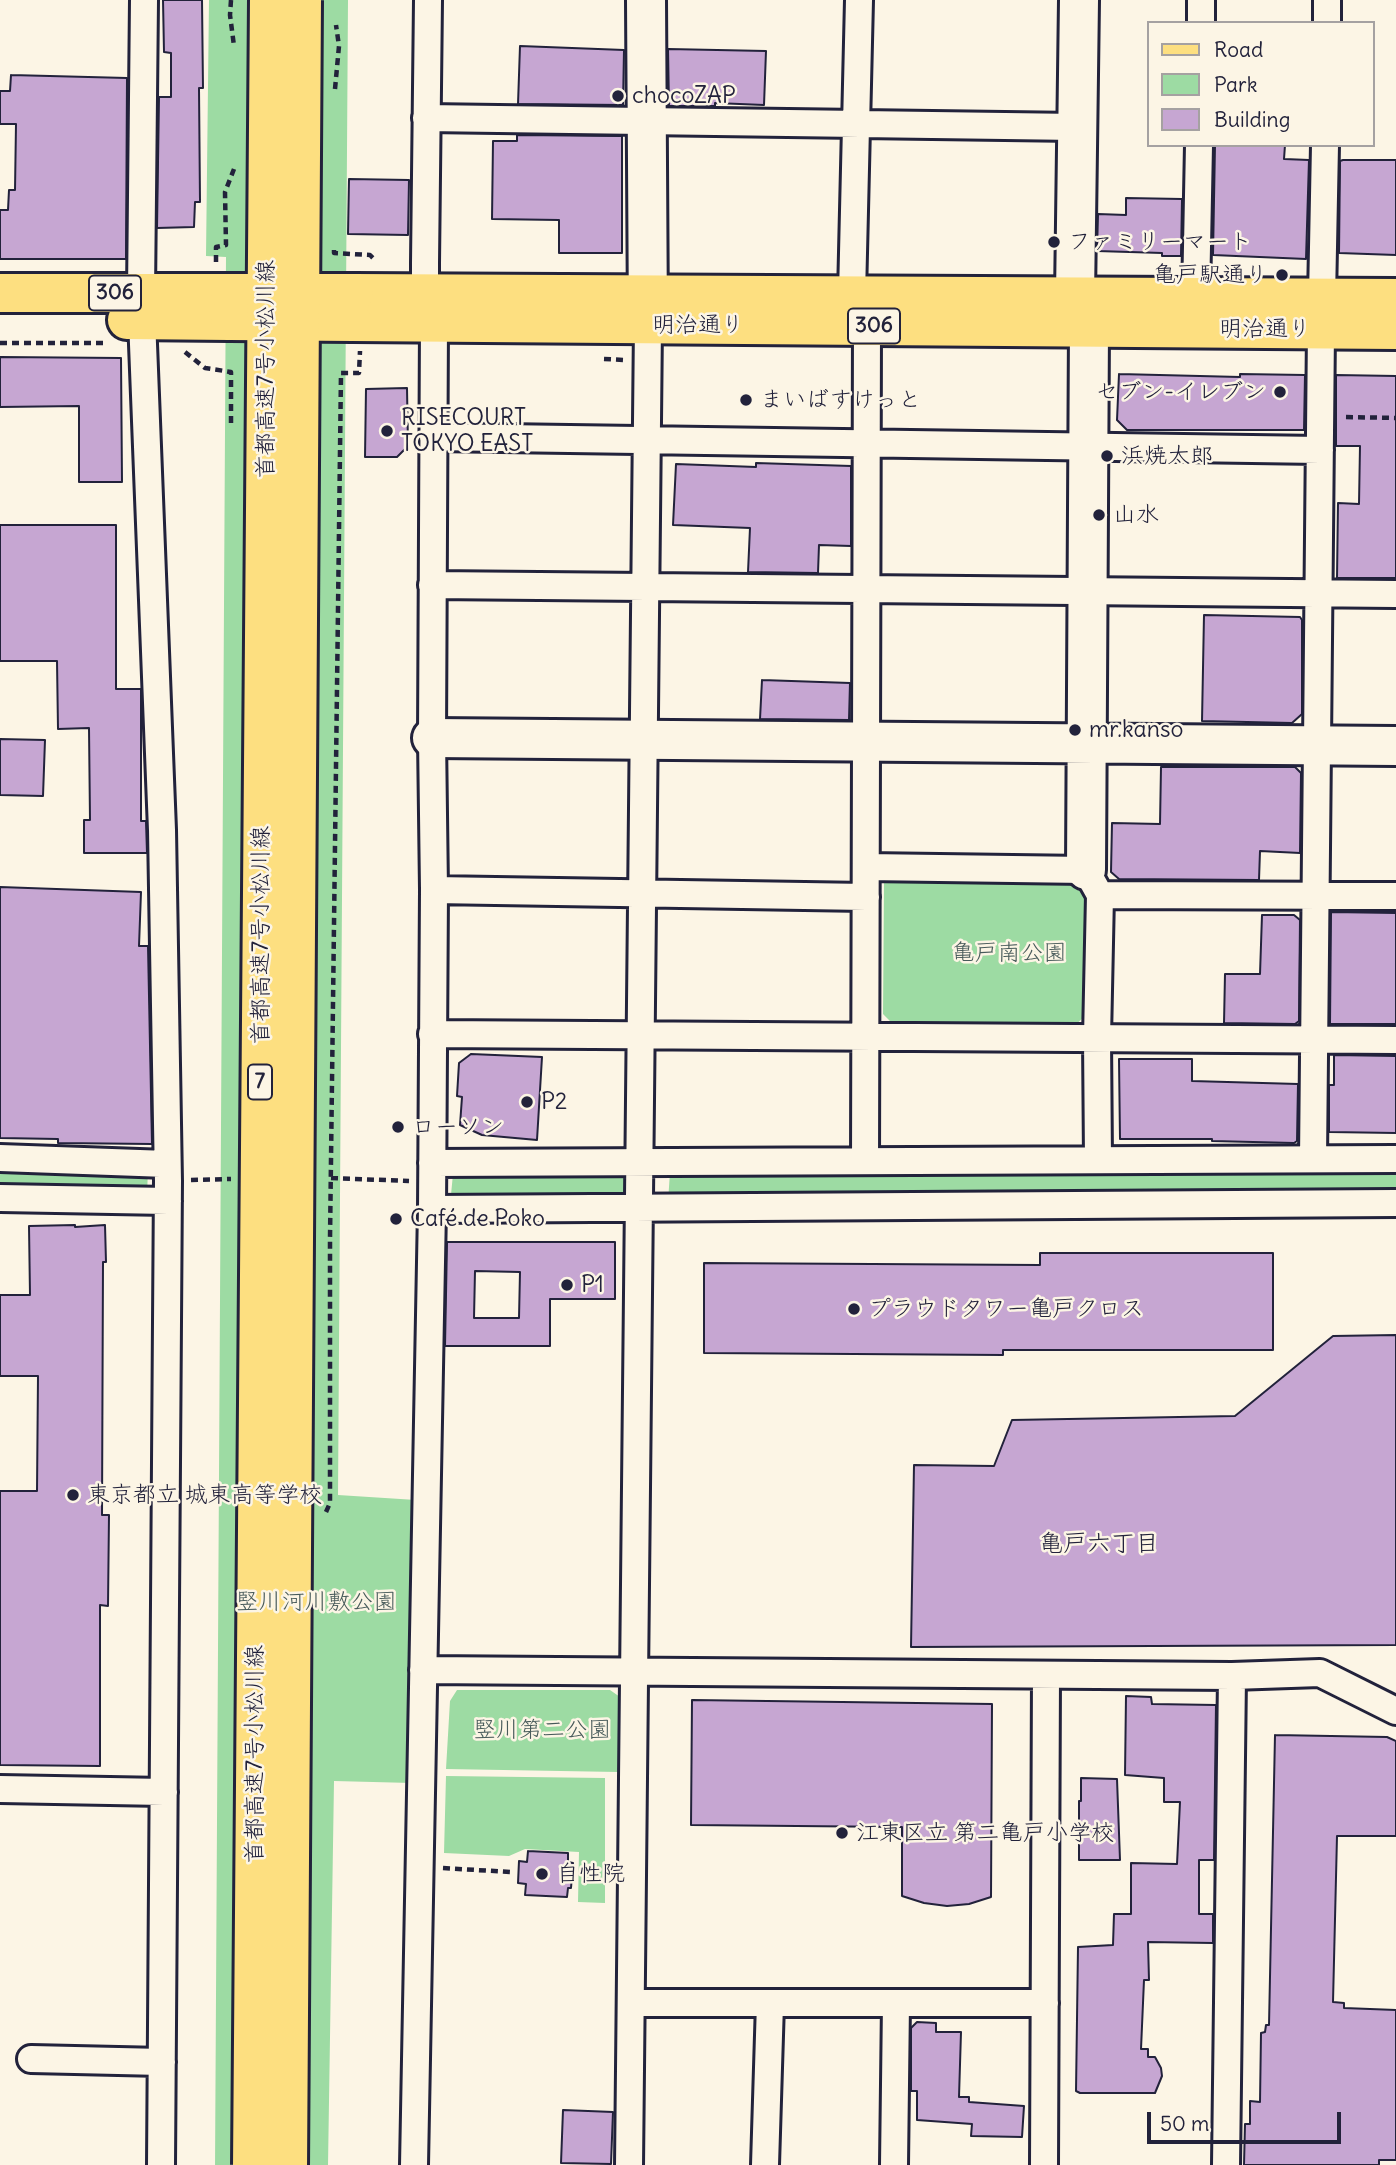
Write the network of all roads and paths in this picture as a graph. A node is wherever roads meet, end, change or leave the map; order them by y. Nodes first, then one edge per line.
1 (144, 0) edge
2 (231, 0) edge
3 (269, 0) edge
4 (302, 0) edge
5 (428, 0) edge
6 (646, 0) edge
7 (859, 0) edge
8 (1079, 0) edge
9 (1201, 0) edge
10 (1327, 0) edge
11 (1201, 21) edge
12 (1327, 21) edge
13 (336, 23) dead end
14 (235, 50) dead end
15 (334, 91) dead end
16 (426, 118) junction
17 (647, 121) junction
18 (856, 124) junction
19 (1077, 127) junction
20 (1199, 147) edge
21 (1325, 147) edge
22 (236, 164) dead end
23 (334, 239) dead end
24 (378, 263) dead end
25 (0, 293) edge
26 (225, 295) junction
27 (1196, 297) junction
28 (1396, 299) edge
29 (142, 307) junction
30 (430, 308) junction
31 (648, 309) junction
32 (860, 311) junction
33 (1082, 312) junction
34 (1321, 314) junction
35 (0, 320) edge
36 (1396, 330) edge
37 (604, 359) dead end
38 (634, 361) dead end
39 (1320, 416) junction
40 (1396, 418) edge
41 (433, 437) junction
42 (647, 440) junction
43 (867, 444) junction
44 (1088, 447) junction
45 (1320, 450) junction
46 (432, 585) junction
47 (645, 587) junction
48 (867, 589) junction
49 (1087, 591) junction
50 (1319, 593) junction
51 (1396, 594) edge
52 (432, 738) junction
53 (644, 740) junction
54 (866, 742) junction
55 (1086, 743) junction
56 (1317, 746) junction
57 (1396, 746) edge
58 (866, 867) junction
59 (1093, 882) junction
60 (434, 890) junction
61 (642, 893) junction
62 (1316, 896) junction
63 (1396, 896) edge
64 (866, 897) junction
65 (432, 1034) junction
66 (641, 1035) junction
67 (865, 1037) junction
68 (1097, 1038) junction
69 (1314, 1040) junction
70 (1396, 1040) edge
71 (0, 1158) edge
72 (1313, 1159) junction
73 (1396, 1159) edge
74 (1098, 1160) junction
75 (865, 1161) junction
76 (639, 1162) junction
77 (432, 1163) junction
78 (167, 1164) junction
79 (0, 1198) edge
80 (168, 1201) junction
81 (1396, 1203) edge
82 (639, 1208) junction
83 (432, 1209) junction
84 (423, 1670) junction
85 (634, 1670) junction
86 (1046, 1675) junction
87 (1232, 1676) junction
88 (1396, 1711) edge
89 (0, 1789) edge
90 (164, 1792) junction
91 (438, 1868) dead end
92 (510, 1872) dead end
93 (631, 2003) junction
94 (770, 2003) junction
95 (896, 2003) junction
96 (1045, 2003) junction
97 (31, 2059) dead end
98 (162, 2062) junction
99 (162, 2165) edge
100 (252, 2165) edge
101 (288, 2165) edge
102 (414, 2165) edge
103 (629, 2165) edge
104 (765, 2165) edge
105 (894, 2165) edge
106 (1044, 2165) edge
107 (1226, 2165) edge

1 - 29 street
2 - 14 path
3 - 100 main road, 首都高速7号小松川線 / 7, bridge
4 - 101 main road, 首都高速7号小松川線 / 7, bridge
5 - 16 street
6 - 17 street
7 - 18 street
8 - 19 street
9 - 11 street
10 - 12 street
13 - 15 path
16 - 17 street
16 - 30 street
17 - 18 street
17 - 31 street
18 - 19 street
18 - 32 street
19 - 33 street
20 - 27 street
21 - 34 street
22 - 26 path
23 - 24 path
25 - 29 main road, 明治通り / 306
26 - 29 main road, 明治通り / 306
26 - 30 main road, 明治通り / 306, bridge
27 - 33 main road, 明治通り / 306
27 - 34 main road, 明治通り / 306
28 - 34 main road, 明治通り / 306
29 - 35 main road, 明治通り / 306
29 - 78 street
30 - 31 main road, 明治通り / 306
30 - 41 street
31 - 32 main road, 明治通り / 306
31 - 42 street
32 - 33 main road, 明治通り / 306
32 - 43 street
33 - 34 main road, 明治通り / 306
33 - 44 street
34 - 36 main road, 明治通り / 306
34 - 39 street
37 - 38 path
39 - 40 path
39 - 45 street
41 - 42 street
41 - 46 street
42 - 43 street
42 - 47 street
43 - 44 street
43 - 48 street
44 - 45 street
44 - 49 street
45 - 50 street
46 - 47 street
46 - 52 street
47 - 48 street
47 - 53 street
48 - 49 street
48 - 54 street
49 - 50 street
49 - 55 street
50 - 51 street
50 - 56 street
52 - 53 street
52 - 60 street
53 - 54 street
53 - 61 street
54 - 55 street
54 - 58 street
55 - 56 street
55 - 59 street
56 - 57 street
56 - 62 street
58 - 59 street
58 - 64 street
59 - 62 street
59 - 68 street
60 - 61 street
60 - 65 street
61 - 64 street
61 - 66 street
62 - 63 street
62 - 69 street
64 - 67 street
65 - 66 street
65 - 77 street
66 - 67 street
66 - 76 street
67 - 68 street
67 - 75 street
68 - 69 street
68 - 74 street
69 - 70 street
69 - 72 street
71 - 78 street
72 - 73 street
72 - 74 street
74 - 75 street
75 - 76 street
76 - 77 street
76 - 82 street
77 - 83 street
78 - 80 street
79 - 80 street
80 - 90 street
81 - 82 street
82 - 83 street
82 - 85 street
83 - 84 street
84 - 85 street
84 - 102 street
85 - 86 street
85 - 93 street
86 - 87 street
86 - 96 street
87 - 88 street
87 - 107 street
89 - 90 street
90 - 98 street
91 - 92 path
93 - 94 street
93 - 103 street
94 - 95 street
94 - 104 street
95 - 96 street
95 - 105 street
96 - 106 street
97 - 98 street
98 - 99 street

